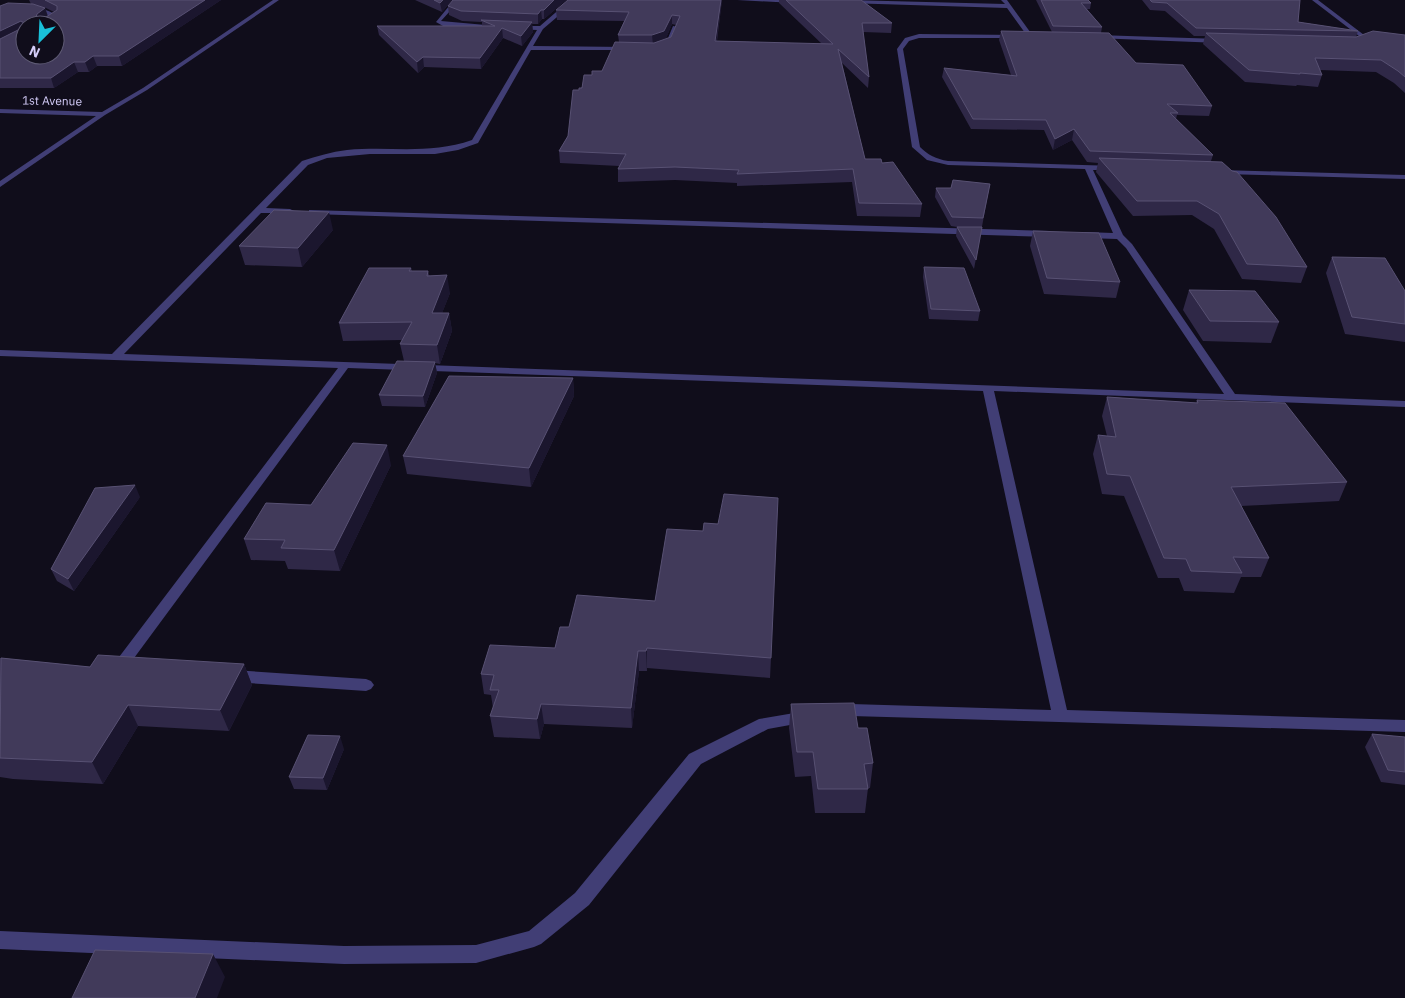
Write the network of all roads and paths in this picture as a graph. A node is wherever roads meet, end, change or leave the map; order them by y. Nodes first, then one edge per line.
1 (276, 0) edge
2 (457, 0) edge
3 (574, 0) edge
4 (740, 0) edge
5 (1315, 0) edge
6 (800, 1) edge
7 (839, 2) edge
8 (1006, 3) edge
9 (0, 8) edge
10 (54, 15) edge
11 (500, 27) edge
12 (510, 27) edge
13 (675, 27) edge
14 (541, 28) junction
15 (1030, 36) junction
16 (1039, 36) edge
17 (1088, 37) edge
18 (1225, 41) edge
19 (1352, 44) edge
20 (530, 48) junction
21 (635, 49) edge
22 (654, 49) edge
23 (0, 111) edge
24 (103, 114) junction
25 (1088, 168) junction
26 (1118, 168) edge
27 (1217, 172) edge
28 (1405, 177) edge
29 (0, 185) edge
30 (258, 210) junction
31 (1056, 234) edge
32 (1076, 235) edge
33 (1119, 236) junction
34 (0, 353) edge
35 (115, 357) junction
36 (345, 365) junction
37 (988, 387) junction
38 (1231, 396) junction
39 (1405, 404) edge
40 (138, 670) edge
41 (217, 675) edge
42 (366, 685) dead end
43 (1060, 716) junction
44 (1405, 726) edge
45 (0, 940) edge

1 - 24 street
2 - 11 street
3 - 14 street
4 - 6 street
5 - 19 street
7 - 8 street
8 - 15 street
9 - 10 street
12 - 14 street
13 - 22 street
14 - 20 street
15 - 16 street
15 - 25 street
17 - 18 street
20 - 21 street
20 - 30 street
23 - 24 street, 1st Avenue
24 - 29 street
25 - 26 street
25 - 33 street
27 - 28 street
30 - 31 street
30 - 35 street
32 - 33 street
33 - 38 street
34 - 35 street
35 - 36 street
36 - 37 street
36 - 40 street
37 - 38 street
37 - 43 street
38 - 39 street
41 - 42 street
43 - 44 street
43 - 45 street

